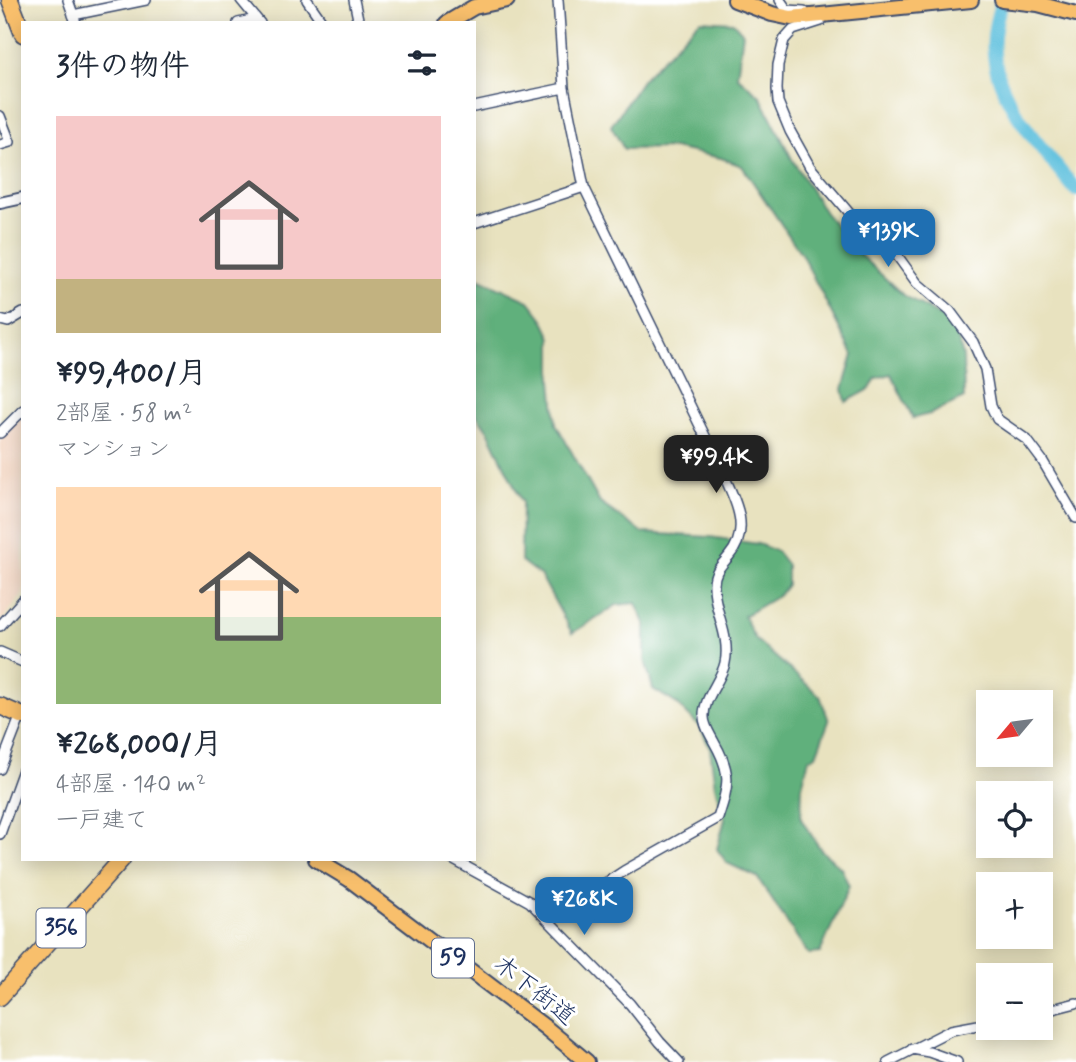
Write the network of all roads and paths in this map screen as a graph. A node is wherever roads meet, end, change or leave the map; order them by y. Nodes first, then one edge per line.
1 (10, 0) edge
2 (21, 0) edge
3 (68, 0) edge
4 (146, 0) edge
5 (241, 0) edge
6 (307, 0) edge
7 (354, 0) edge
8 (507, 0) edge
9 (558, 0) edge
10 (735, 0) edge
11 (780, 0) edge
12 (971, 0) edge
13 (1009, 1) edge
14 (1076, 14) edge
15 (813, 16) junction
16 (75, 19) edge
17 (29, 21) edge
18 (258, 21) edge
19 (322, 21) edge
20 (356, 21) edge
21 (451, 21) edge
22 (21, 29) edge
23 (564, 89) junction
24 (476, 107) edge
25 (0, 116) edge
26 (0, 145) edge
27 (584, 187) junction
28 (21, 198) edge
29 (0, 203) edge
30 (476, 222) edge
31 (21, 314) edge
32 (0, 320) edge
33 (21, 412) edge
34 (0, 433) edge
35 (1075, 513) edge
36 (21, 602) edge
37 (0, 626) edge
38 (0, 652) edge
39 (21, 661) edge
40 (0, 706) edge
41 (21, 716) edge
42 (21, 718) edge
43 (1, 765) edge
44 (21, 776) edge
45 (0, 834) edge
46 (120, 861) edge
47 (319, 861) edge
48 (456, 861) edge
49 (549, 920) junction
50 (0, 997) edge
51 (1076, 1003) edge
52 (1053, 1009) edge
53 (976, 1025) edge
54 (912, 1049) junction
55 (587, 1062) edge
56 (679, 1062) edge
57 (888, 1062) edge
58 (957, 1062) edge

1 - 22 highway
2 - 17 highway
3 - 16 street
4 - 16 street
5 - 18 street
6 - 19 street
7 - 20 street
8 - 21 main road
9 - 23 street
10 - 15 main road
11 - 15 street
12 - 15 main road
13 - 14 main road
15 - 35 street
23 - 24 street
23 - 27 street
25 - 26 street
27 - 30 street
27 - 49 street
28 - 29 street
31 - 32 street
33 - 34 street
36 - 37 street
38 - 39 street
40 - 41 highway
42 - 43 street
44 - 45 street
46 - 50 highway, 356
47 - 55 main road, 木下街道 / 59
48 - 49 street
49 - 56 street
51 - 52 street
53 - 54 street
54 - 57 street
54 - 58 street

